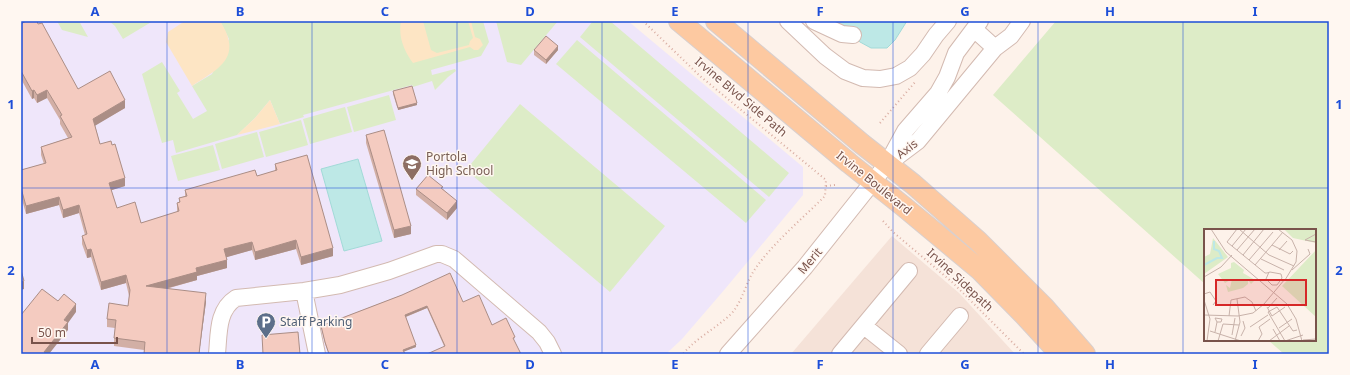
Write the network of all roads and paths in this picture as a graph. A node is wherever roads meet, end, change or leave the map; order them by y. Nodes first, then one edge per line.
1 (643, 21) edge
2 (679, 21) edge
3 (716, 21) edge
4 (788, 21) edge
5 (814, 21) edge
6 (948, 21) edge
7 (1022, 21) edge
8 (977, 25) edge
9 (853, 35) dead end
10 (995, 48) junction
11 (887, 164) junction
12 (872, 182) junction
13 (835, 185) dead end
14 (826, 186) junction
15 (883, 221) dead end
16 (909, 271) dead end
17 (304, 291) junction
18 (960, 316) dead end
19 (864, 326) junction
20 (217, 354) edge
21 (316, 354) edge
22 (553, 354) edge
23 (683, 354) edge
24 (728, 354) edge
25 (840, 354) edge
26 (898, 354) edge
27 (928, 354) edge
28 (1024, 354) edge
29 (1060, 354) edge
30 (1085, 354) edge

1 - 14 path, Irvine Blvd Side Path
2 - 12 main road, Irvine Boulevard
3 - 11 main road, Irvine Boulevard
4 - 6 street
5 - 9 street
7 - 10 street, Axis
8 - 10 street
8 - 11 street, Axis
10 - 11 street, Axis
11 - 12 street, Merit
11 - 30 main road, Irvine Boulevard
12 - 24 street, Merit
12 - 29 main road, Irvine Boulevard
13 - 14 path
14 - 23 path
15 - 28 path, Irvine Sidepath
16 - 19 street
17 - 20 street
17 - 21 street
17 - 22 street
18 - 27 street
19 - 25 street
19 - 26 street

